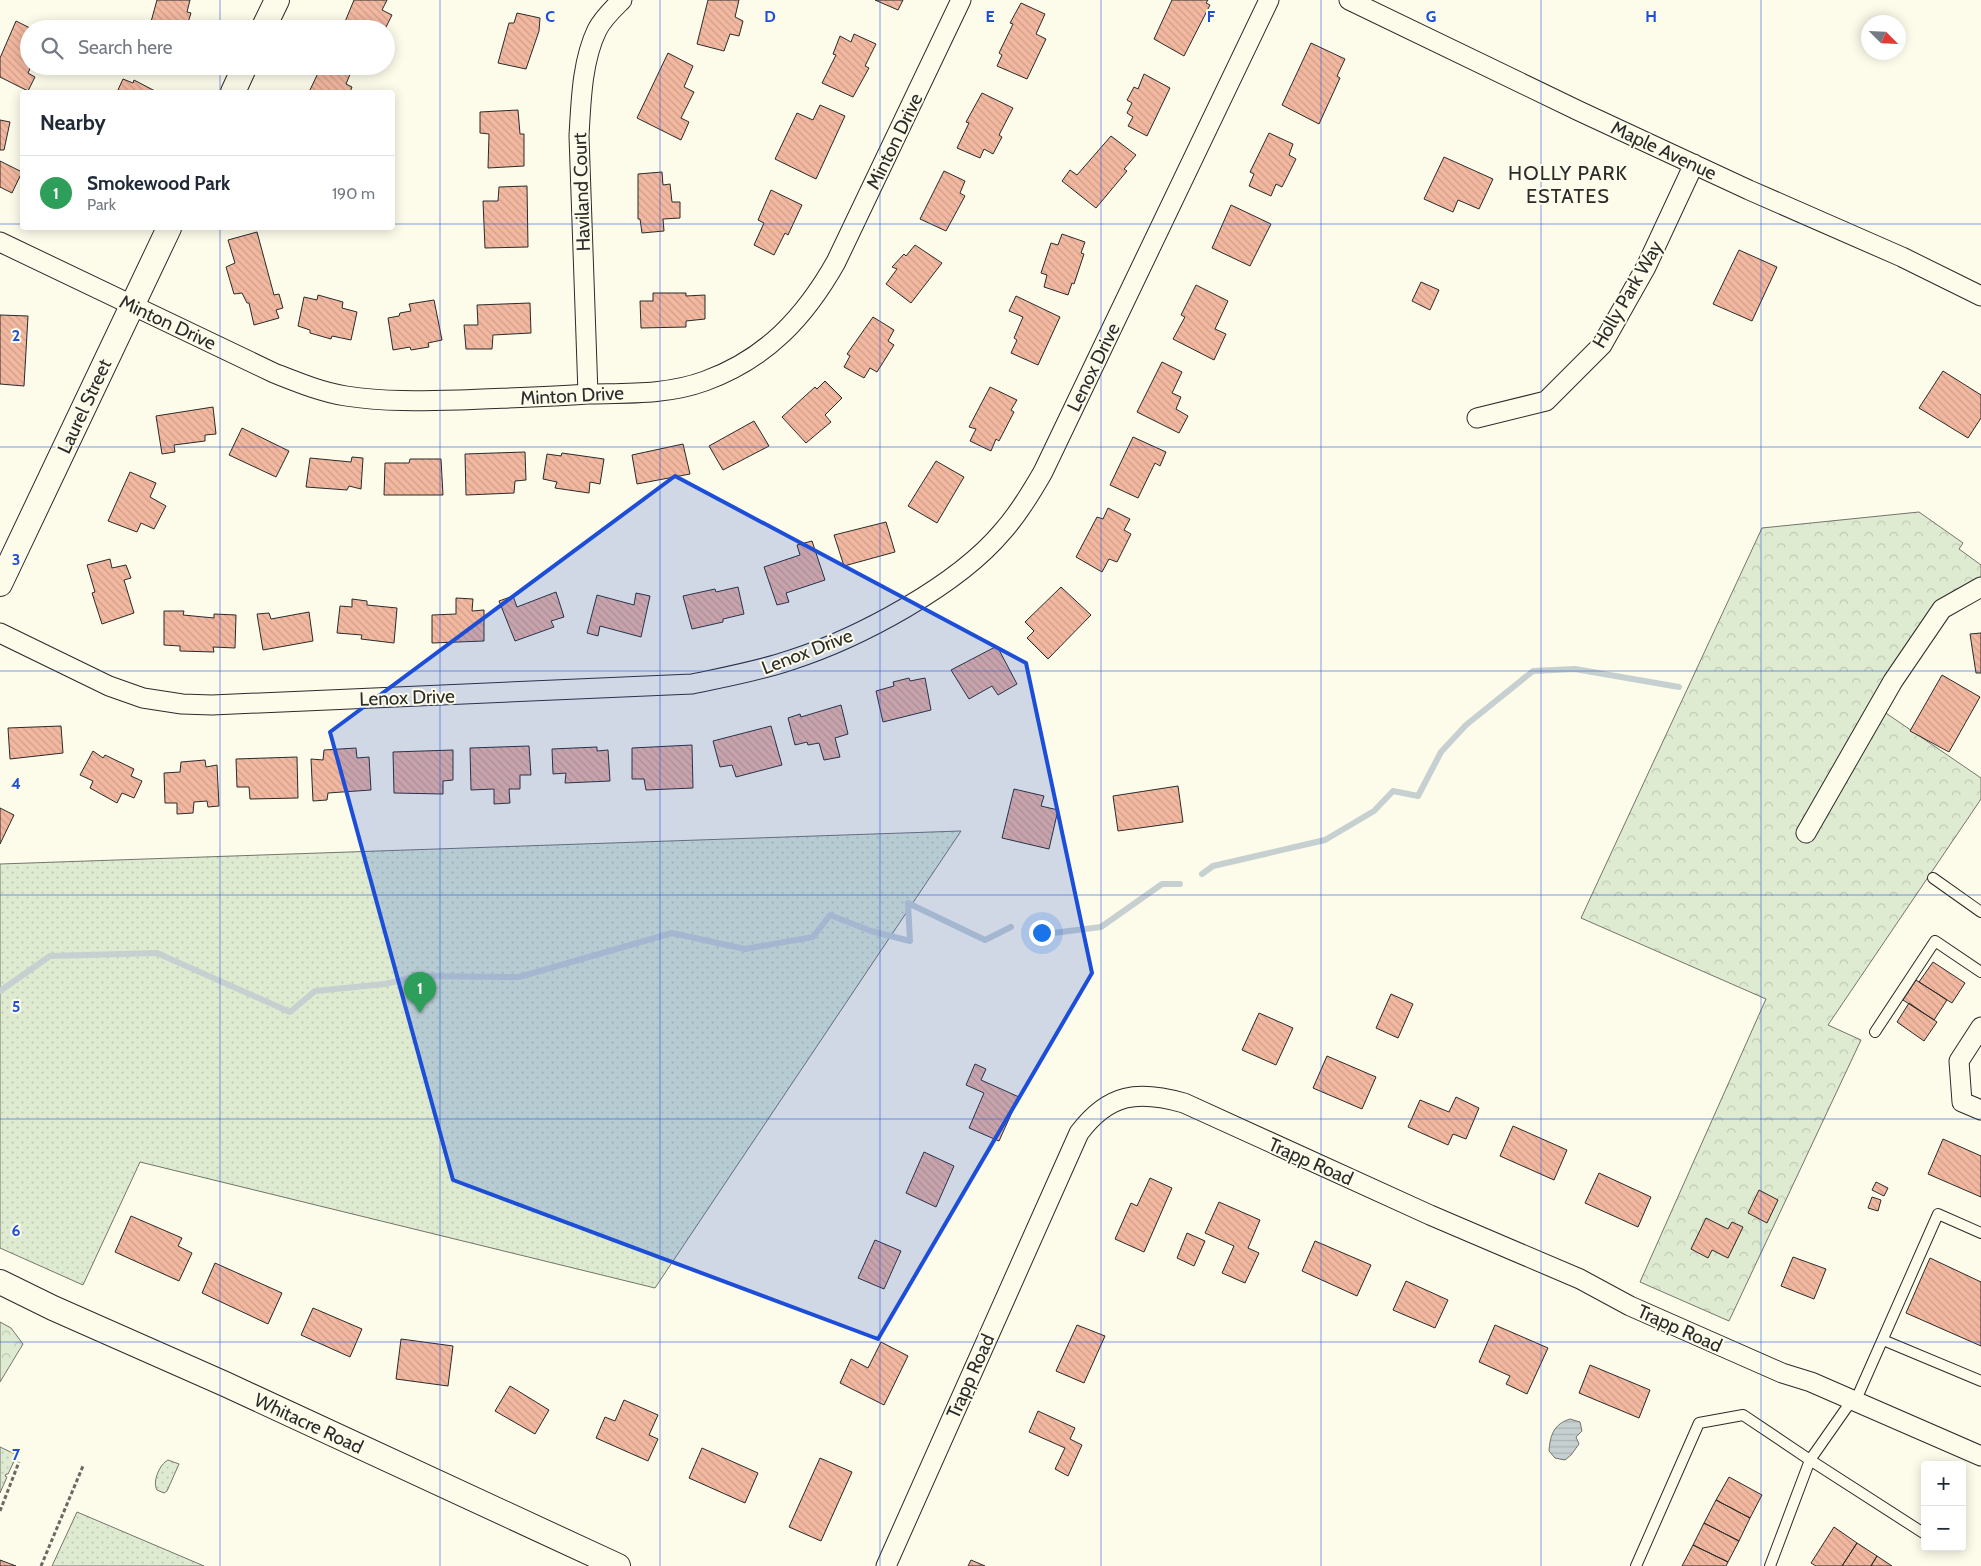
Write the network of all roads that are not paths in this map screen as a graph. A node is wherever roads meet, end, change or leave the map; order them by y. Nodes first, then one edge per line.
1 (277, 0) edge
2 (622, 0) edge
3 (961, 0) edge
4 (1269, 0) edge
5 (1349, 0) edge
6 (267, 20) edge
7 (242, 75) edge
8 (234, 90) edge
9 (1694, 164) junction
10 (168, 230) edge
11 (0, 242) edge
12 (1981, 296) edge
13 (132, 306) junction
14 (588, 394) junction
15 (1477, 418) dead end
16 (0, 584) edge
17 (1981, 586) edge
18 (0, 633) edge
19 (1806, 833) dead end
20 (1933, 878) dead end
21 (1981, 912) edge
22 (1981, 972) edge
23 (1981, 1027) edge
24 (1875, 1032) dead end
25 (1981, 1110) edge
26 (1981, 1234) edge
27 (0, 1282) edge
28 (1883, 1340) junction
29 (1981, 1381) edge
30 (1854, 1401) junction
31 (1981, 1456) edge
32 (1810, 1460) junction
33 (1921, 1531) edge
34 (618, 1566) edge
35 (886, 1566) edge
36 (1636, 1566) edge
37 (1770, 1566) edge

1 - 6 street
2 - 14 street, Haviland Court
3 - 14 street, Minton Drive
4 - 18 street, Lenox Drive
5 - 9 street, Maple Avenue
7 - 8 street
9 - 12 street, Maple Avenue
9 - 15 street, Holly Park Way
10 - 13 street, Laurel Street
11 - 13 street, Minton Drive
13 - 14 street, Minton Drive
13 - 16 street, Laurel Street
17 - 19 street
20 - 21 lane
22 - 24 lane
23 - 25 street
26 - 28 lane
27 - 34 street, Whitacre Road
28 - 29 lane
28 - 30 lane
30 - 31 street, Trapp Road
30 - 32 lane
30 - 35 street, Trapp Road
32 - 33 lane
32 - 36 lane
32 - 37 lane

